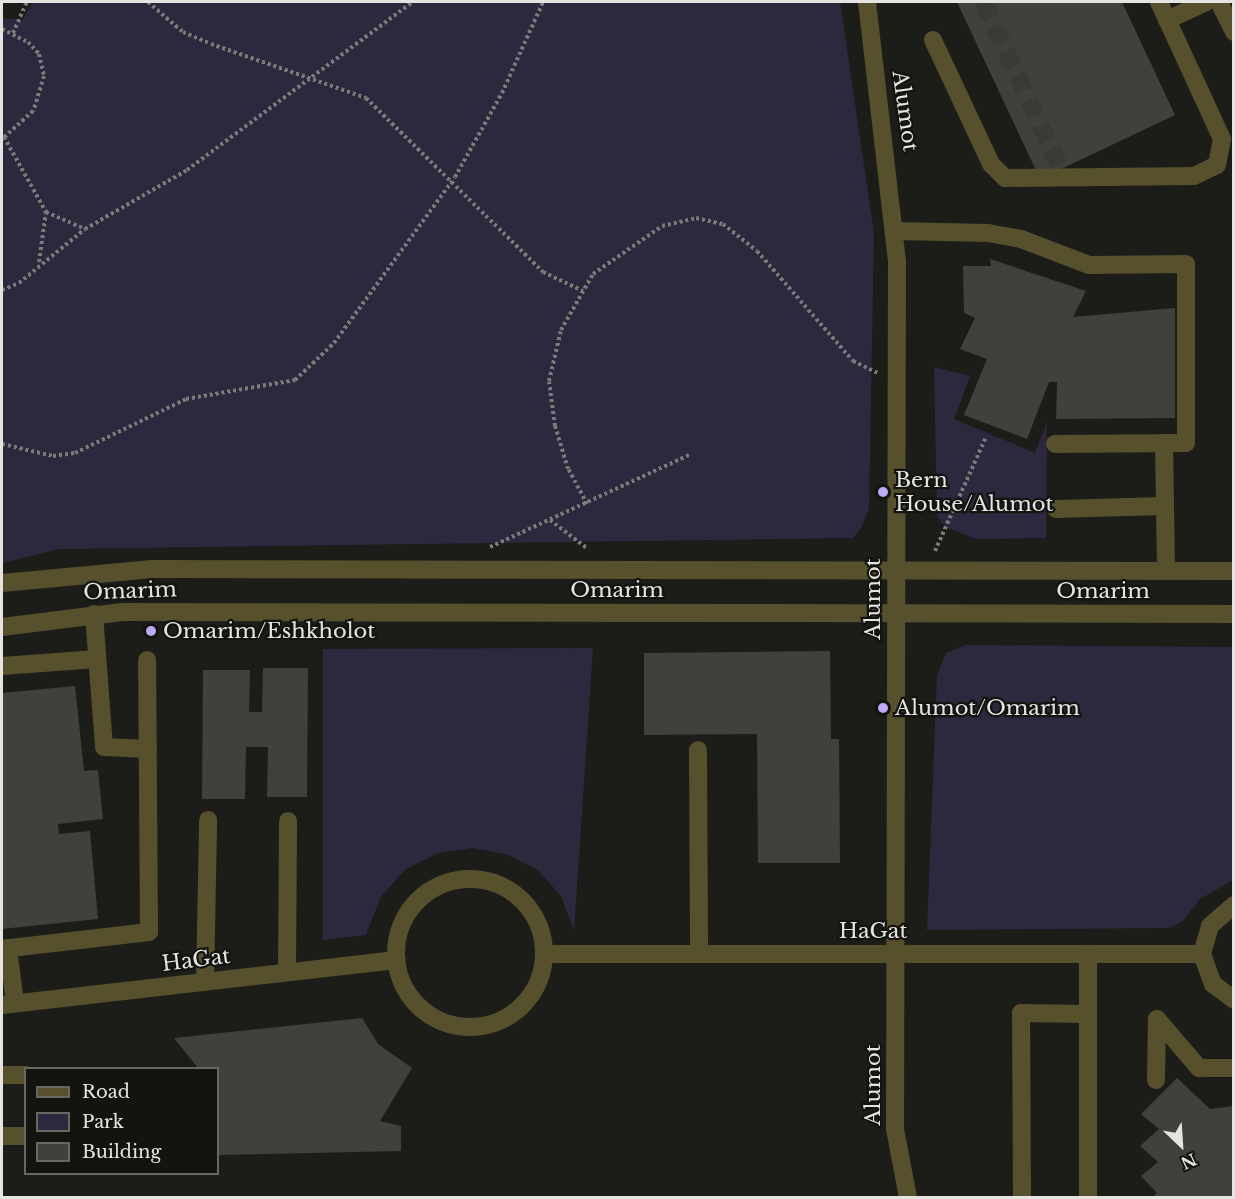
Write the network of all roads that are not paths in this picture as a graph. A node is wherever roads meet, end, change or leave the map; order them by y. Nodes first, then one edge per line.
1 (867, 2) edge
2 (1159, 2) edge
3 (1206, 2) edge
4 (1219, 2) edge
5 (1167, 20) junction
6 (1233, 32) edge
7 (933, 40) dead end
8 (896, 231) junction
9 (1164, 443) junction
10 (1055, 444) dead end
11 (1165, 506) junction
12 (1056, 509) dead end
13 (895, 570) junction
14 (1166, 571) junction
15 (1233, 571) edge
16 (2, 583) edge
17 (896, 613) junction
18 (93, 614) junction
19 (1233, 614) edge
20 (2, 627) edge
21 (97, 659) junction
22 (147, 660) dead end
23 (2, 666) edge
24 (148, 748) junction
25 (698, 750) dead end
26 (208, 820) dead end
27 (288, 821) dead end
28 (1233, 905) edge
29 (4, 949) edge
30 (896, 953) junction
31 (544, 954) junction
32 (699, 954) junction
33 (1088, 954) junction
34 (1202, 954) junction
35 (396, 960) junction
36 (287, 972) junction
37 (205, 982) junction
38 (1233, 1000) edge
39 (8, 1004) edge
40 (1088, 1014) junction
41 (1233, 1068) edge
42 (2, 1075) edge
43 (24, 1075) edge
44 (1156, 1080) dead end
45 (2, 1136) edge
46 (24, 1136) edge
47 (908, 1197) edge
48 (1022, 1197) edge
49 (1088, 1197) edge

1 - 8 street, Alumot
2 - 5 street
3 - 5 street
4 - 6 street
5 - 7 street
8 - 9 street
8 - 13 street, Alumot
9 - 10 street
9 - 11 street
11 - 12 street
11 - 14 street
13 - 14 street, Omarim
13 - 16 street, Omarim
13 - 17 street, Alumot
14 - 15 street, Omarim
17 - 18 street, Omarim
17 - 19 street, Omarim
17 - 30 street, Alumot
18 - 20 street, Omarim
18 - 21 street
21 - 23 street
21 - 24 street
22 - 24 street
24 - 29 street
25 - 32 street
26 - 37 street
27 - 36 street
28 - 34 street
29 - 39 street
30 - 32 street, HaGat
30 - 33 street, HaGat
30 - 47 street, Alumot
31 - 32 street, HaGat
31 - 35 street
31 - 35 street
33 - 34 street, HaGat
33 - 40 street
34 - 38 street
35 - 36 street, HaGat
36 - 37 street, HaGat
37 - 39 street, HaGat
40 - 48 street
40 - 49 street
41 - 44 street
42 - 43 street
45 - 46 street

